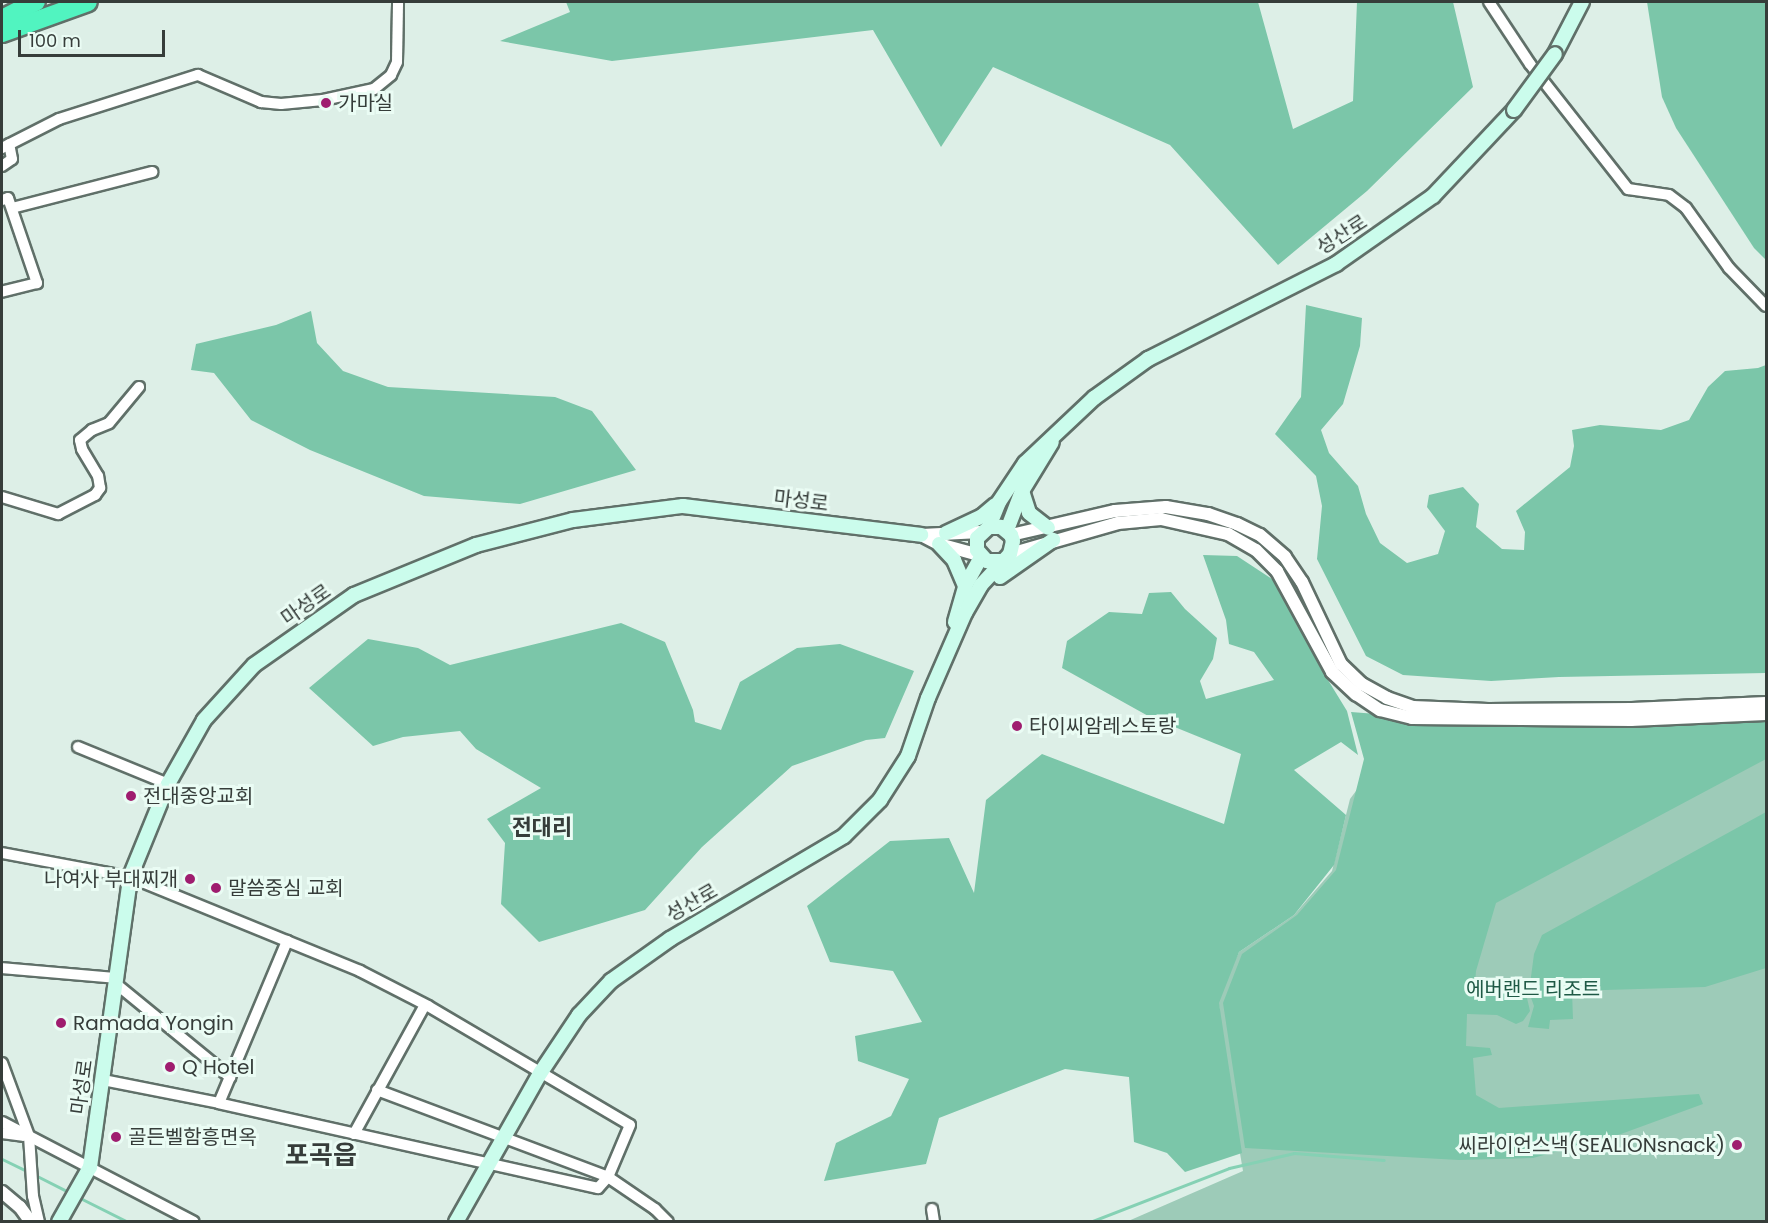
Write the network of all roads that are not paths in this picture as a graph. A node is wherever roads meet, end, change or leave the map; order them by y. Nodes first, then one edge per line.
1 (17, 2) edge
2 (36, 2) edge
3 (60, 2) edge
4 (88, 2) edge
5 (398, 2) edge
6 (1489, 2) edge
7 (1582, 2) edge
8 (2, 19) edge
9 (2, 31) edge
10 (5, 146) edge
11 (2, 166) edge
12 (152, 172) dead end
13 (2, 200) edge
14 (12, 208) junction
15 (2, 292) edge
16 (1767, 306) edge
17 (139, 387) dead end
18 (1059, 429) junction
19 (1022, 491) junction
20 (2, 496) edge
21 (999, 502) junction
22 (985, 530) junction
23 (1009, 533) junction
24 (1051, 534) junction
25 (921, 535) joint
26 (943, 539) junction
27 (980, 556) junction
28 (1006, 558) junction
29 (965, 586) junction
30 (965, 613) junction
31 (953, 636) junction
32 (1767, 703) edge
33 (1767, 714) edge
34 (78, 747) dead end
35 (168, 784) junction
36 (2, 853) edge
37 (130, 877) junction
38 (287, 941) junction
39 (2, 968) edge
40 (116, 980) junction
41 (425, 1005) junction
42 (2, 1063) edge
43 (541, 1072) junction
44 (230, 1077) junction
45 (104, 1080) junction
46 (377, 1090) junction
47 (219, 1103) junction
48 (2, 1122) edge
49 (2, 1133) edge
50 (354, 1134) junction
51 (29, 1136) junction
52 (505, 1137) junction
53 (489, 1164) junction
54 (88, 1171) junction
55 (608, 1178) junction
56 (2, 1192) edge
57 (932, 1209) dead end
58 (62, 1217) edge
59 (31, 1221) edge
60 (39, 1221) edge
61 (194, 1221) edge
62 (456, 1221) edge
63 (668, 1221) edge
64 (934, 1221) edge

1 - 8 highway
2 - 8 highway
3 - 9 highway
4 - 9 highway
5 - 10 street
6 - 16 street
7 - 18 main road, 성산로, bridge
10 - 11 street
12 - 14 street
13 - 14 street
14 - 15 street
17 - 20 street
18 - 19 main road
18 - 21 main road, 성산로
19 - 23 main road
19 - 24 main road
21 - 22 main road
21 - 26 main road
22 - 23 main road
22 - 26 street
22 - 27 main road
23 - 24 street
23 - 28 main road
24 - 28 street
24 - 30 main road
24 - 32 street
24 - 33 street
25 - 26 street
25 - 35 main road, 마성로
26 - 27 street
26 - 29 main road
27 - 28 main road
27 - 29 main road
28 - 30 main road
29 - 31 main road
30 - 31 main road
31 - 43 main road, 성산로
34 - 35 street
35 - 37 main road, 마성로
36 - 37 street
37 - 38 street
37 - 40 main road, 마성로
38 - 41 street
38 - 44 street
39 - 40 street
40 - 44 street
40 - 45 main road, 마성로
41 - 43 street
41 - 46 street
42 - 51 street
43 - 52 main road, 성산로
43 - 55 street
44 - 47 street
45 - 47 street
45 - 54 main road, 마성로
46 - 50 street
46 - 52 street
47 - 50 street
48 - 51 street
49 - 51 street
50 - 53 street
51 - 54 street
51 - 60 street
52 - 53 main road, 성산로
52 - 55 street
53 - 55 street
53 - 62 main road, 성산로
54 - 58 main road
54 - 61 street
55 - 63 street
56 - 59 street
57 - 64 street

